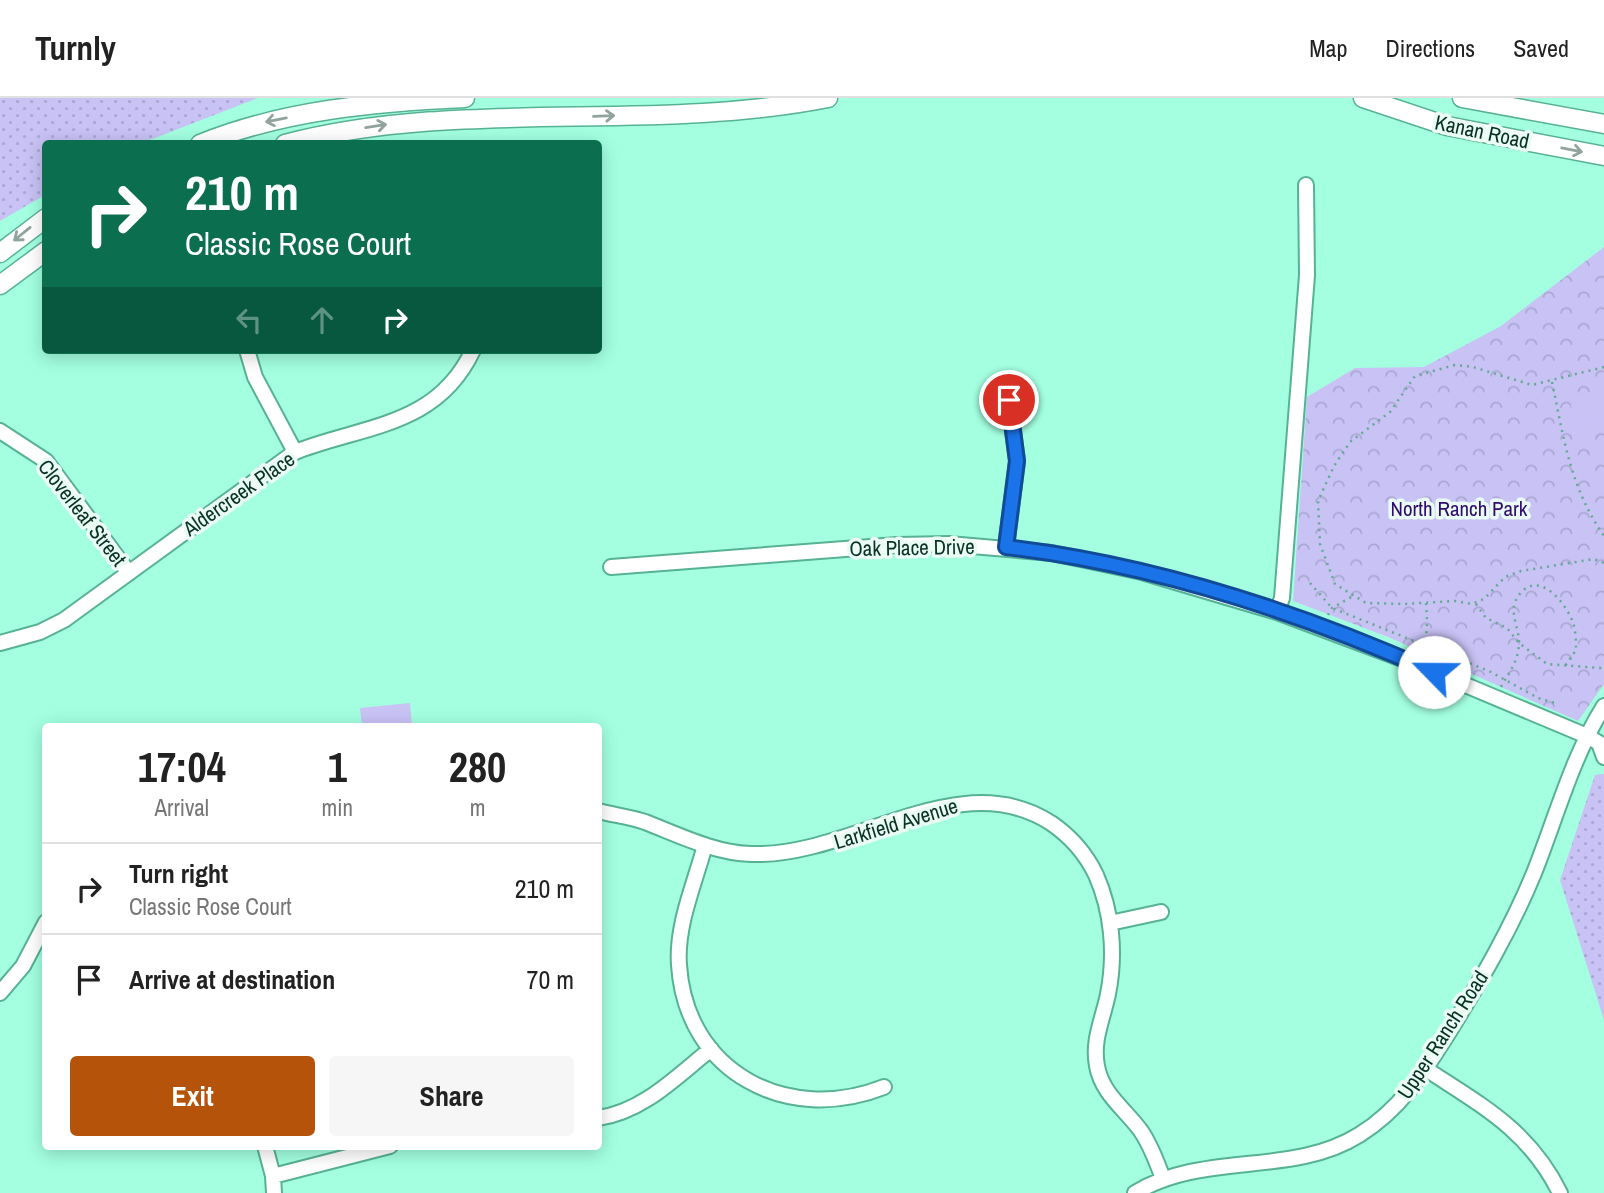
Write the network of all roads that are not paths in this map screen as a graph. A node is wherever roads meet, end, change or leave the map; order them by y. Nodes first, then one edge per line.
1 (465, 98) edge
2 (828, 98) edge
3 (1363, 98) edge
4 (1462, 98) edge
5 (1604, 124) edge
6 (210, 140) edge
7 (306, 140) edge
8 (1604, 156) edge
9 (1306, 185) dead end
10 (42, 221) edge
11 (0, 253) edge
12 (42, 254) edge
13 (0, 285) edge
14 (248, 354) edge
15 (471, 354) edge
16 (1009, 400) dead end
17 (0, 431) edge
18 (295, 453) junction
19 (1006, 547) junction
20 (611, 567) dead end
21 (129, 573) junction
22 (1277, 612) junction
23 (0, 643) edge
24 (1604, 706) edge
25 (1599, 745) edge
26 (602, 812) edge
27 (705, 845) junction
28 (1161, 912) dead end
29 (1110, 923) junction
30 (42, 930) edge
31 (0, 993) edge
32 (711, 1049) junction
33 (1426, 1069) junction
34 (884, 1087) dead end
35 (602, 1117) edge
36 (266, 1150) edge
37 (374, 1150) edge
38 (273, 1176) junction
39 (1163, 1179) junction
40 (274, 1193) edge
41 (1135, 1193) edge
42 (1560, 1193) edge

1 -> 6 main road
7 -> 2 main road
3 -> 8 main road, Kanan Road
4 - 5 main road, Kanan Road
9 - 22 street
10 -> 11 main road
12 - 13 main road
14 - 18 street
15 - 18 street, Aldercreek Place
16 - 19 street
17 - 21 street, Cloverleaf Street
18 - 21 street, Aldercreek Place
19 - 20 street, Oak Place Drive
19 - 22 street, Oak Place Drive
21 - 23 street, Aldercreek Place
22 - 25 street, Oak Place Drive
24 - 25 street, Upper Ranch Road
25 - 33 street, Upper Ranch Road
26 - 27 street, Larkfield Avenue
27 - 29 street, Larkfield Avenue
27 - 32 street
28 - 29 street
29 - 39 street, Larkfield Avenue
30 - 31 street
32 - 34 street
32 - 35 street
33 - 39 street, Upper Ranch Road
33 - 42 street
36 - 38 street
37 - 38 street
38 - 40 street
39 - 41 street, Upper Ranch Road

